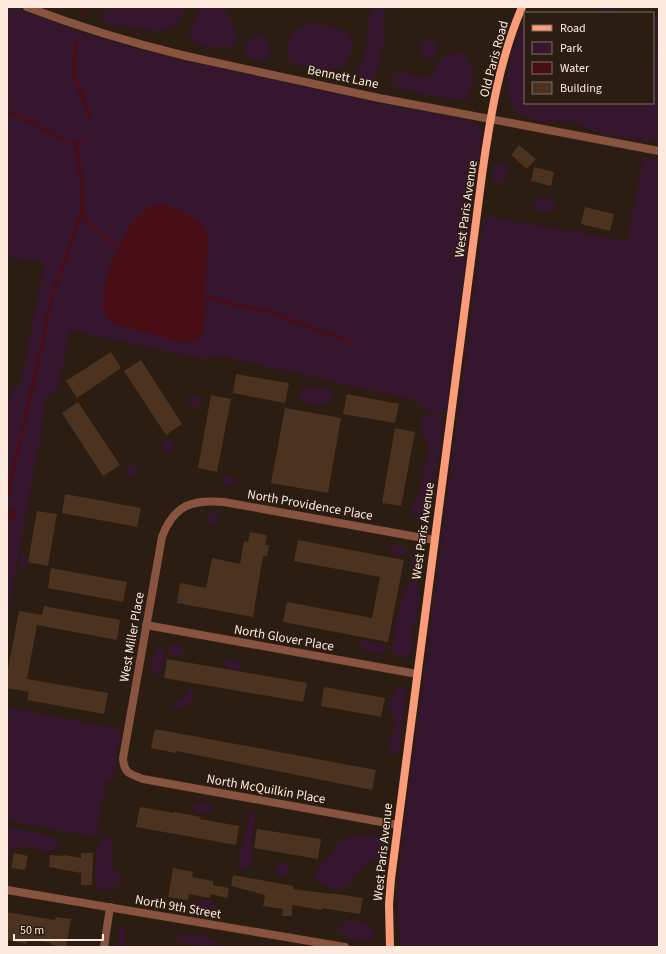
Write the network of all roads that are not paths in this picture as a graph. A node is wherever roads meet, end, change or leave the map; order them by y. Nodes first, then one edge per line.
1 (27, 7) edge
2 (522, 7) edge
3 (491, 118) junction
4 (659, 151) edge
5 (182, 509) joint
6 (434, 540) junction
7 (146, 625) junction
8 (417, 674) junction
9 (130, 774) joint
10 (398, 825) junction
11 (7, 890) edge
12 (110, 907) junction
13 (104, 947) edge
14 (345, 947) edge
15 (390, 947) edge

1 - 3 street, Bennett Lane
2 - 3 main road, Old Paris Road
3 - 4 street, Bennett Lane
3 - 6 main road, West Paris Avenue
5 - 6 street, North Providence Place
5 - 7 street, West Miller Place
6 - 8 main road, West Paris Avenue
7 - 8 street, North Glover Place
7 - 9 street, West Miller Place
8 - 10 main road, West Paris Avenue
9 - 10 street, North McQuilkin Place
10 - 15 main road, West Paris Avenue
11 - 12 street, North 9th Street
12 - 13 street
12 - 14 street, North 9th Street

